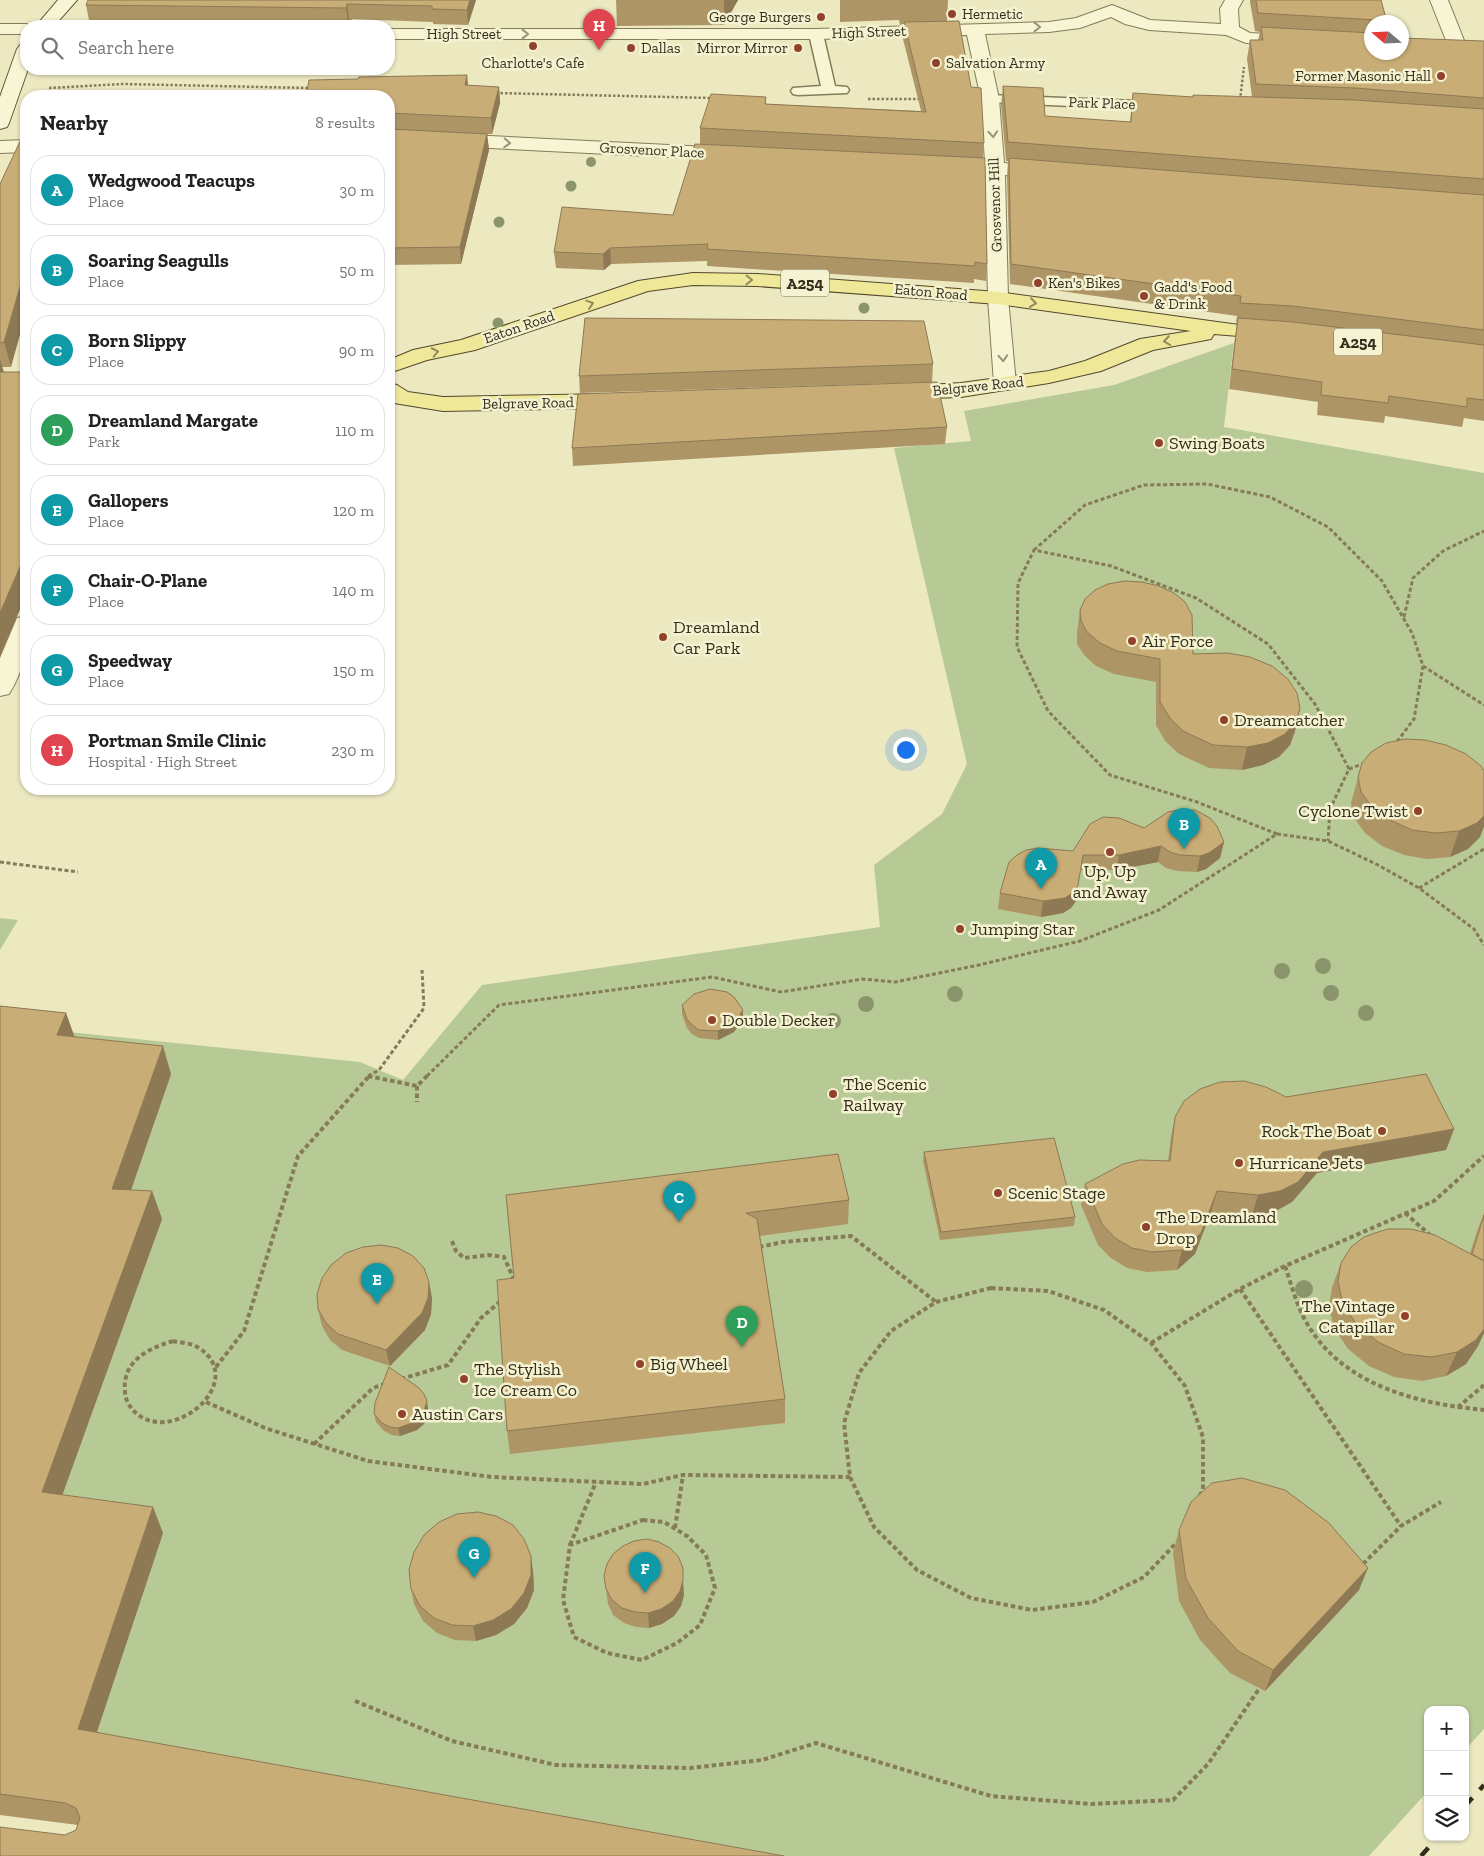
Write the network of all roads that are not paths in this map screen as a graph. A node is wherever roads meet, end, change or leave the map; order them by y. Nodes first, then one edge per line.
1 (68, 0) edge
2 (1234, 0) edge
3 (1439, 0) edge
4 (1111, 5) edge
5 (50, 20) edge
6 (975, 28) junction
7 (0, 29) edge
8 (20, 29) edge
9 (1230, 30) junction
10 (395, 34) edge
11 (816, 34) junction
12 (1364, 45) edge
13 (1440, 48) edge
14 (20, 63) edge
15 (798, 91) dead end
16 (7, 93) edge
17 (990, 99) junction
18 (1169, 106) edge
19 (0, 123) edge
20 (395, 138) edge
21 (0, 146) edge
22 (20, 146) edge
23 (751, 155) edge
24 (925, 164) edge
25 (995, 168) junction
26 (1063, 173) edge
27 (998, 298) junction
28 (1232, 330) junction
29 (1289, 334) edge
30 (395, 365) edge
31 (1004, 384) junction
32 (885, 393) edge
33 (395, 394) edge
34 (633, 400) edge
35 (20, 639) edge
36 (0, 688) edge

1 - 5 street
2 - 9 street
3 - 13 street
6 -> 4 street, High Street
4 - 9 street, High Street
6 - 11 street, High Street
6 - 17 street, Grosvenor Hill
7 - 8 street
9 - 12 street, High Street
10 -> 11 street, High Street
11 - 15 lane
14 - 16 street
16 - 19 street
17 - 18 lane, Park Place
17 -> 25 street, Grosvenor Hill
20 -> 23 street, Grosvenor Place
21 - 22 street
24 - 25 street
25 - 26 street
25 - 27 street, Grosvenor Hill
27 -> 28 main road, Eaton Road / A254
30 -> 27 main road, Eaton Road / A254
27 -> 31 street, Grosvenor Hill
28 - 29 main road, Eaton Road / A254
28 -> 31 main road, Belgrave Road / A254
31 - 32 main road, Belgrave Road / A254
33 - 34 main road, Belgrave Road
35 - 36 street

